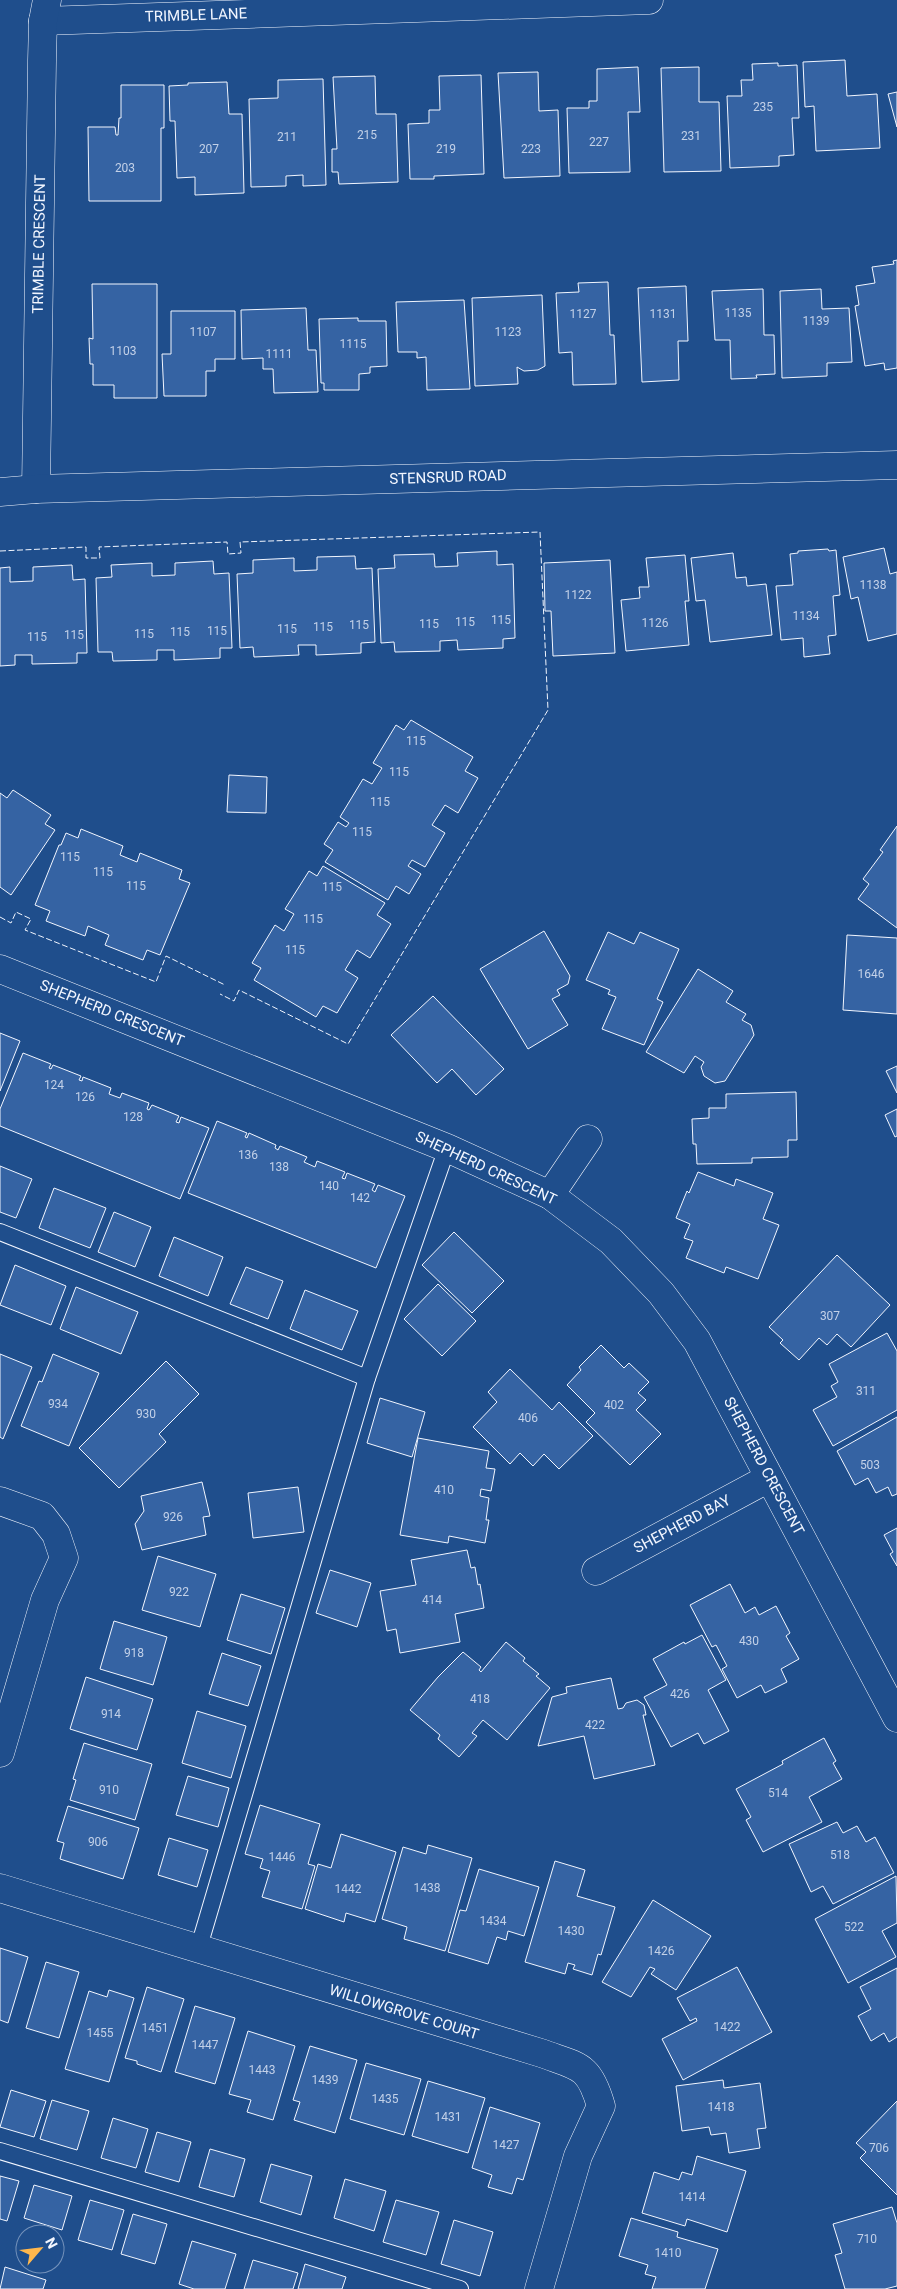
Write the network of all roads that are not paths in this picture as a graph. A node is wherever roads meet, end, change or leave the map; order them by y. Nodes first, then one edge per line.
1 (649, 0) edge
2 (45, 10) edge
3 (897, 465) edge
4 (36, 489) junction
5 (0, 492) edge
6 (0, 969) edge
7 (588, 1139) dead end
8 (446, 1148) junction
9 (550, 1194) junction
10 (0, 1232) edge
11 (367, 1378) junction
12 (769, 1478) junction
13 (0, 1501) edge
14 (596, 1570) dead end
15 (897, 1718) edge
16 (0, 1753) edge
17 (0, 1888) edge
18 (198, 1950) junction
19 (0, 2151) edge
20 (460, 2289) edge
21 (539, 2289) edge

1 - 2 street, TRIMBLE LANE
2 - 4 street, TRIMBLE CRESCENT
3 - 4 street, STENSRUD ROAD
4 - 5 street, STENSRUD ROAD
6 - 8 street, SHEPHERD CRESCENT
7 - 9 street
8 - 9 street, SHEPHERD CRESCENT
8 - 11 lane
9 - 12 street, SHEPHERD CRESCENT
10 - 11 lane
11 - 18 lane
12 - 14 street, SHEPHERD BAY
12 - 15 street, SHEPHERD CRESCENT
13 - 16 street
17 - 18 street, WILLOWGROVE COURT
18 - 21 street, WILLOWGROVE COURT
19 - 20 lane

